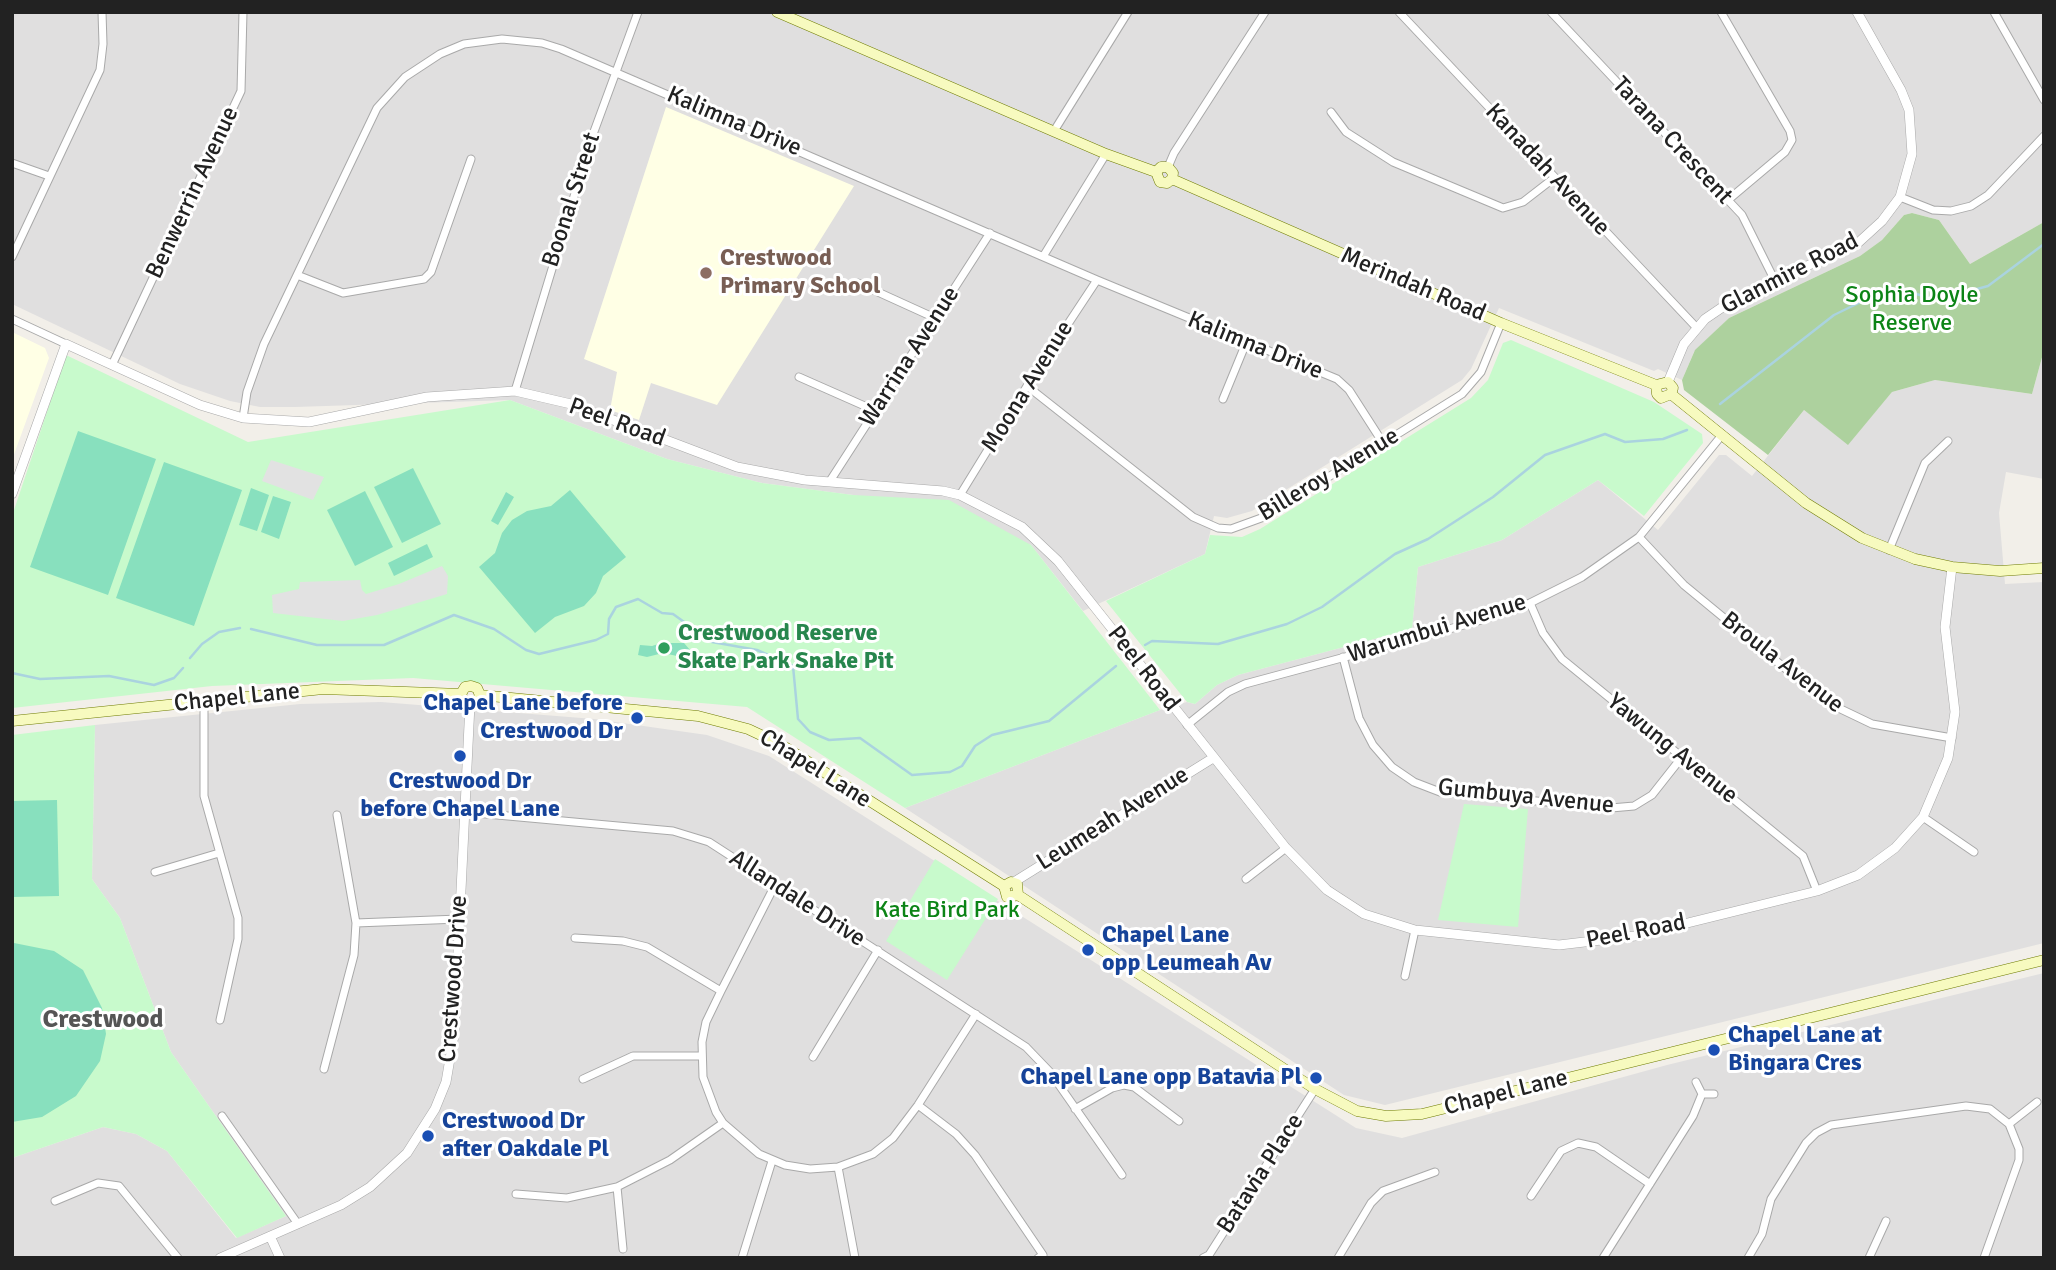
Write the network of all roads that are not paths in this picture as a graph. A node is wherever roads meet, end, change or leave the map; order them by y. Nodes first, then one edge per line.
1 (102, 12) edge
2 (243, 12) edge
3 (638, 12) edge
4 (778, 12) edge
5 (1128, 12) edge
6 (1265, 12) edge
7 (1399, 12) edge
8 (1551, 12) edge
9 (1721, 12) edge
10 (1857, 12) edge
11 (1994, 12) edge
12 (615, 72) junction
13 (2044, 100) edge
14 (1331, 112) dead end
15 (1054, 131) junction
16 (2044, 136) edge
17 (1106, 154) junction
18 (471, 159) dead end
19 (12, 163) edge
20 (1168, 167) junction
21 (1156, 172) junction
22 (49, 176) junction
23 (1554, 178) junction
24 (1172, 179) junction
25 (1900, 197) junction
26 (1728, 200) junction
27 (990, 233) junction
28 (1044, 255) junction
29 (12, 257) edge
30 (297, 275) junction
31 (1097, 280) junction
32 (1775, 281) junction
33 (858, 283) dead end
34 (935, 318) junction
35 (12, 319) edge
36 (1501, 323) junction
37 (1696, 327) junction
38 (1246, 343) junction
39 (66, 344) junction
40 (112, 365) junction
41 (799, 377) dead end
42 (1668, 382) junction
43 (1027, 386) junction
44 (1656, 386) junction
45 (514, 391) junction
46 (1671, 394) junction
47 (1223, 399) dead end
48 (876, 411) junction
49 (243, 418) junction
50 (1722, 435) junction
51 (1948, 441) dead end
52 (1383, 443) junction
53 (830, 481) junction
54 (12, 494) edge
55 (960, 495) junction
56 (1639, 537) junction
57 (1889, 550) junction
58 (1951, 567) junction
59 (2044, 568) edge
60 (1530, 603) junction
61 (1343, 657) junction
62 (461, 694) junction
63 (480, 695) junction
64 (204, 701) junction
65 (470, 704) junction
66 (12, 721) edge
67 (1187, 725) junction
68 (1952, 738) junction
69 (1682, 757) junction
70 (1213, 758) junction
71 (464, 812) junction
72 (337, 815) dead end
73 (1923, 817) junction
74 (1286, 848) junction
75 (1974, 852) dead end
76 (219, 853) junction
77 (155, 872) dead end
78 (1246, 879) dead end
79 (1009, 884) junction
80 (775, 885) junction
81 (1817, 891) junction
82 (459, 919) junction
83 (356, 923) junction
84 (1415, 930) junction
85 (575, 938) dead end
86 (878, 950) junction
87 (2044, 960) edge
88 (1405, 975) dead end
89 (721, 991) junction
90 (976, 1014) junction
91 (220, 1020) dead end
92 (701, 1056) junction
93 (813, 1057) dead end
94 (324, 1069) dead end
95 (583, 1079) dead end
96 (1696, 1082) dead end
97 (1315, 1088) junction
98 (1702, 1094) junction
99 (1714, 1094) dead end
100 (2037, 1102) dead end
101 (918, 1105) junction
102 (1075, 1110) junction
103 (222, 1116) dead end
104 (1179, 1121) dead end
105 (723, 1123) junction
106 (2009, 1124) junction
107 (772, 1161) junction
108 (838, 1167) junction
109 (1435, 1172) dead end
110 (1122, 1175) dead end
111 (1650, 1184) junction
112 (617, 1187) junction
113 (516, 1194) dead end
114 (1531, 1196) dead end
115 (55, 1201) dead end
116 (1886, 1221) dead end
117 (298, 1224) junction
118 (270, 1236) junction
119 (623, 1249) dead end
120 (178, 1258) edge
121 (220, 1258) edge
122 (280, 1258) edge
123 (742, 1258) edge
124 (855, 1258) edge
125 (1038, 1258) edge
126 (1203, 1258) edge
127 (1338, 1258) edge
128 (1603, 1258) edge
129 (1748, 1258) edge
130 (1869, 1258) edge
131 (1984, 1258) edge

1 - 22 street
2 - 40 street, Benwerrin Avenue
3 - 12 street, Boonal Street
4 - 15 main road
5 - 15 street
6 - 20 street
7 - 23 street, Kanadah Avenue
8 - 26 street, Tarana Crescent
9 - 26 street
10 - 25 street, Glanmire Road
11 - 13 street
12 - 27 street, Kalimna Drive
12 - 30 street, Kalimna Drive
12 - 45 street, Boonal Street
14 - 23 street
15 - 17 main road
16 - 25 street
17 - 21 main road
17 - 28 street
18 - 30 street
19 - 22 street
20 - 21 main road
20 - 24 main road
21 - 24 main road
22 - 29 street
23 - 37 street, Kanadah Avenue
24 - 36 main road, Merindah Road
25 - 32 street, Glanmire Road
26 - 32 street, Tarana Crescent
27 - 28 street, Kalimna Drive
27 - 34 street, Warrina Avenue
28 - 31 street, Kalimna Drive
30 - 49 street, Kalimna Drive
31 - 38 street, Kalimna Drive
31 - 43 street, Moona Avenue
32 - 37 street, Glanmire Road
33 - 34 street
34 - 48 street, Warrina Avenue
35 - 39 street
36 - 44 main road, Merindah Road
36 - 52 street, Billeroy Avenue
37 - 42 street, Glanmire Road
38 - 47 street
38 - 52 street, Kalimna Drive
39 - 40 street, Peel Road
39 - 54 street
40 - 49 street, Peel Road
41 - 48 street
42 - 44 main road
42 - 46 main road
43 - 52 street, Billeroy Avenue
43 - 55 street, Moona Avenue
44 - 46 main road
45 - 49 street, Peel Road
45 - 53 street, Peel Road
46 - 50 main road
48 - 53 street, Warrina Avenue
50 - 56 street, Warumbui Avenue
50 - 57 main road
51 - 57 street
53 - 55 street, Peel Road
55 - 67 street, Peel Road
56 - 60 street, Warumbui Avenue
56 - 68 street, Broula Avenue
57 - 58 main road
58 - 59 main road
58 - 68 street, Peel Road
60 - 61 street, Warumbui Avenue
60 - 69 street, Yawung Avenue
61 - 67 street, Warumbui Avenue
61 - 69 street, Gumbuya Avenue
62 - 63 main road
62 - 64 main road, Chapel Lane
62 - 65 main road
63 - 65 main road
63 - 79 main road, Chapel Lane
64 - 66 main road, Chapel Lane
64 - 76 street
65 - 71 street, Crestwood Drive
67 - 70 street, Peel Road
68 - 73 street, Peel Road
69 - 81 street, Yawung Avenue
70 - 74 street, Peel Road
70 - 79 street, Leumeah Avenue
71 - 80 street, Allandale Drive
71 - 82 street, Crestwood Drive
72 - 83 street
73 - 75 street
73 - 81 street, Peel Road
74 - 78 street
74 - 84 street, Peel Road
76 - 77 street
76 - 91 street
79 - 97 main road, Chapel Lane
80 - 86 street, Allandale Drive
80 - 89 street
81 - 84 street, Peel Road
82 - 83 street
82 - 117 street, Crestwood Drive
83 - 94 street
84 - 88 street
85 - 89 street
86 - 90 street, Allandale Drive
86 - 93 street
87 - 97 main road, Chapel Lane
89 - 92 street
90 - 101 street
90 - 102 street, Allandale Drive
92 - 95 street
92 - 105 street
96 - 98 street
97 - 126 street, Batavia Place
98 - 99 street
98 - 111 street
100 - 106 street
101 - 108 street
101 - 125 street
102 - 104 street
102 - 110 street, Allandale Drive
103 - 117 street
105 - 107 street
105 - 112 street
106 - 129 street
106 - 131 street
107 - 108 street
107 - 123 street
108 - 124 street
109 - 127 street
111 - 114 street
111 - 128 street
112 - 113 street
112 - 119 street
115 - 120 street
116 - 130 street
117 - 118 street, Crestwood Drive
118 - 121 street, Crestwood Drive
118 - 122 street

